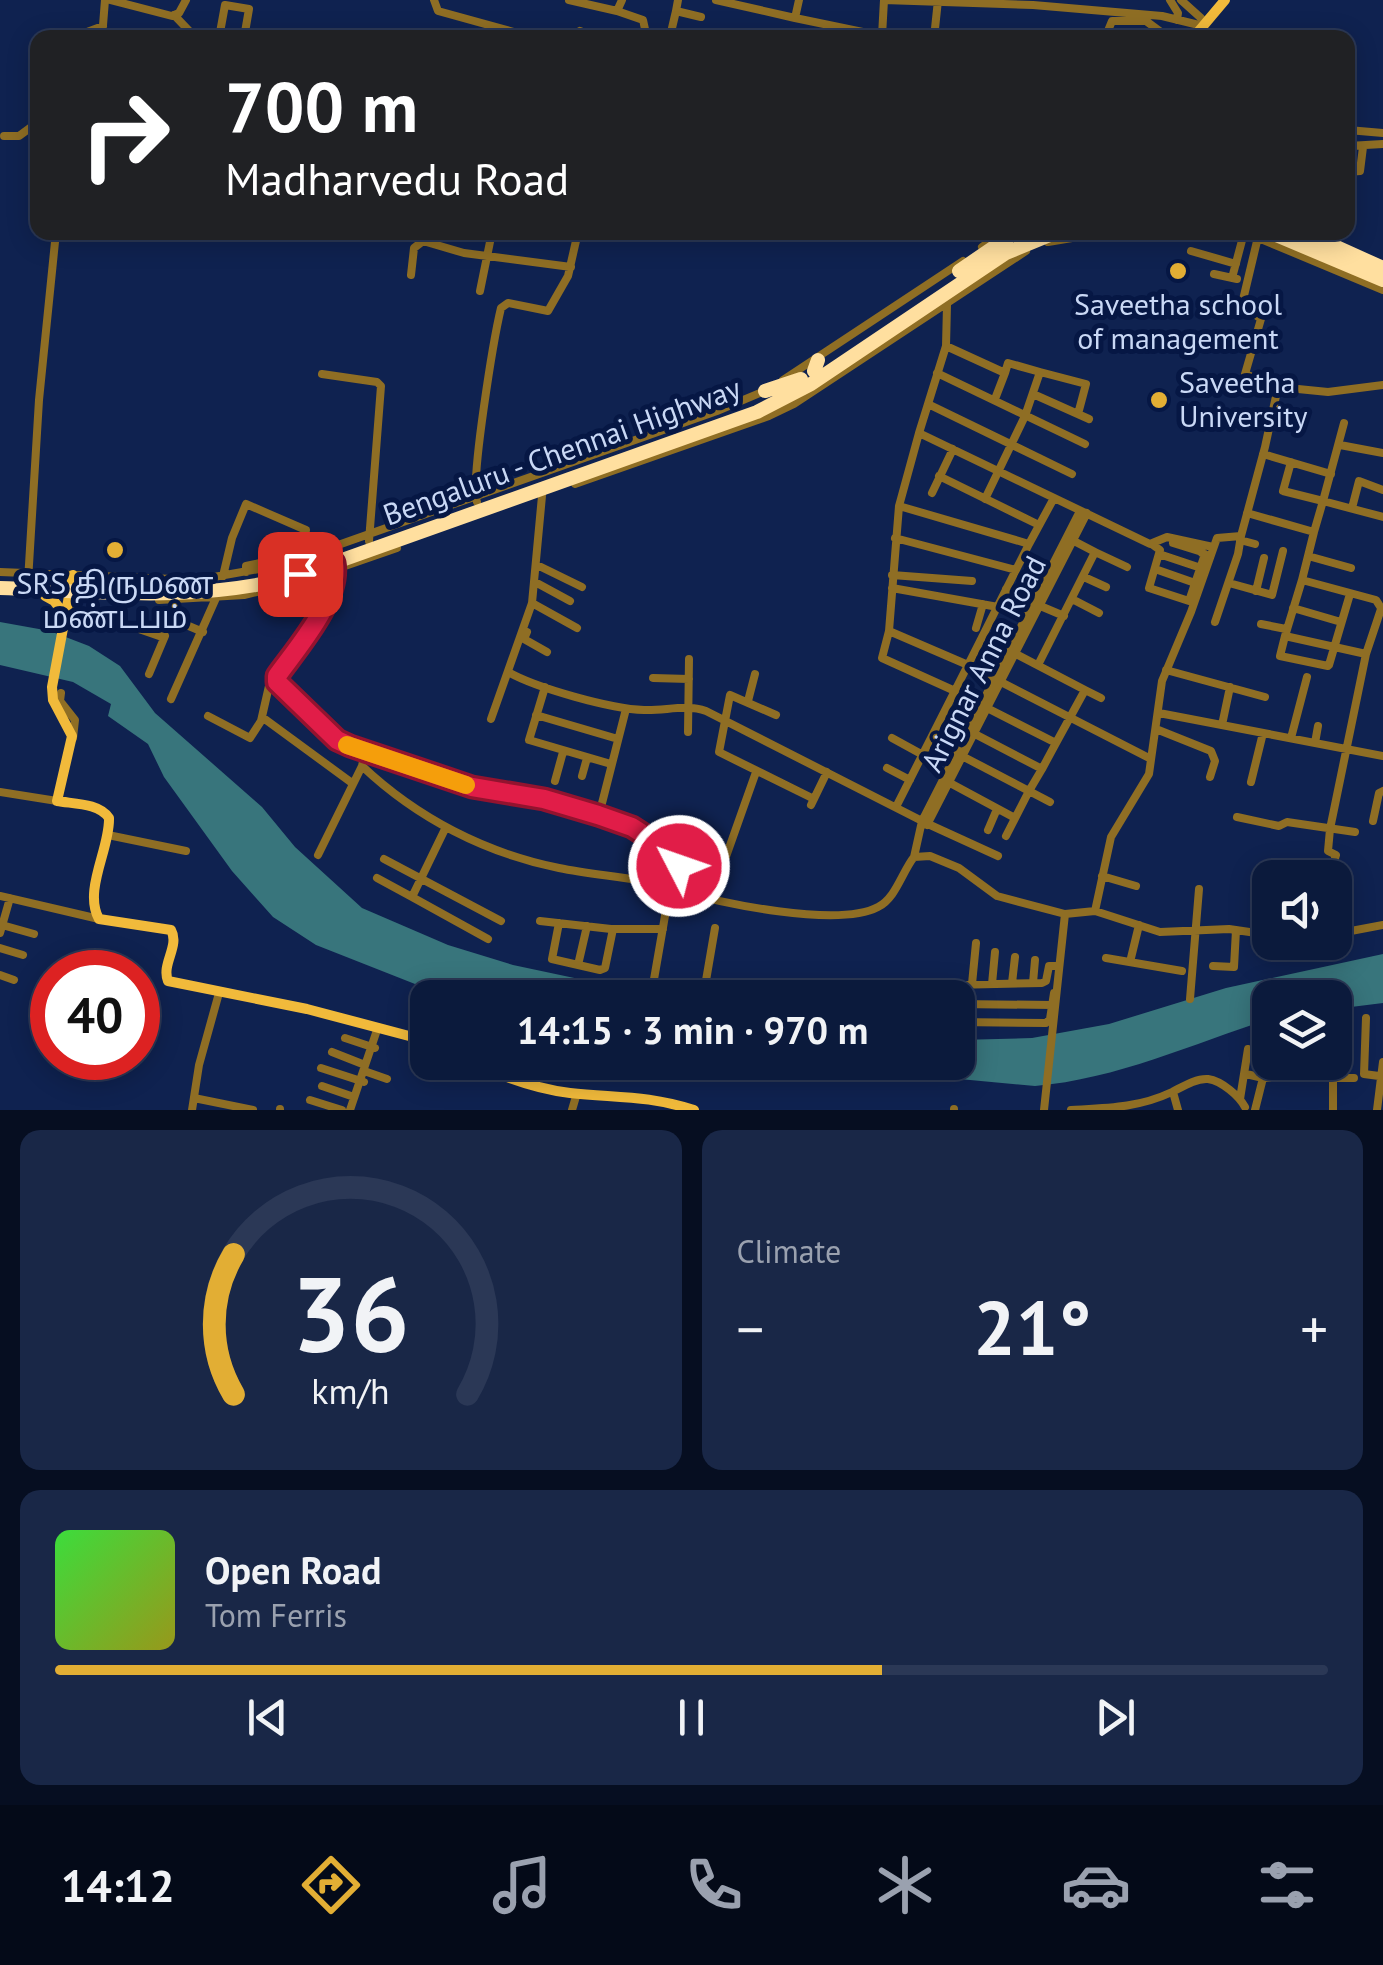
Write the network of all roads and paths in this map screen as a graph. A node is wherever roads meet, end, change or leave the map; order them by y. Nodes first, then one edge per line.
1 (108, 0) edge
2 (186, 0) edge
3 (434, 0) edge
4 (569, 0) edge
5 (622, 0) edge
6 (678, 0) edge
7 (716, 0) edge
8 (798, 0) edge
9 (884, 0) edge
10 (938, 0) edge
11 (1170, 0) edge
12 (1181, 0) edge
13 (1200, 0) edge
14 (1216, 0) edge
15 (1224, 0) edge
16 (950, 1) edge
17 (617, 12) junction
18 (676, 12) junction
19 (174, 15) junction
20 (702, 17) dead end
21 (794, 18) junction
22 (1177, 20) junction
23 (1198, 20) junction
24 (103, 26) junction
25 (183, 26) junction
26 (672, 28) dead end
27 (92, 30) edge
28 (103, 30) edge
29 (181, 30) edge
30 (187, 30) edge
31 (220, 30) edge
32 (246, 30) edge
33 (507, 30) edge
34 (646, 30) edge
35 (853, 30) edge
36 (882, 30) edge
37 (935, 30) edge
38 (1108, 30) edge
39 (1158, 30) edge
40 (1191, 30) edge
41 (1195, 30) edge
42 (30, 128) edge
43 (1355, 131) edge
44 (1383, 133) edge
45 (4, 136) dead end
46 (1383, 144) edge
47 (1355, 146) edge
48 (1363, 147) junction
49 (1355, 171) edge
50 (55, 240) edge
51 (491, 240) edge
52 (576, 240) edge
53 (992, 240) edge
54 (1004, 240) edge
55 (1018, 240) edge
56 (1038, 240) edge
57 (1058, 240) edge
58 (1242, 240) edge
59 (1262, 240) edge
60 (1275, 240) edge
61 (1279, 240) edge
62 (1293, 240) edge
63 (1322, 240) edge
64 (1333, 240) edge
65 (1310, 250) junction
66 (1192, 251) dead end
67 (488, 257) junction
68 (1236, 264) junction
69 (1383, 265) edge
70 (571, 267) junction
71 (1214, 274) dead end
72 (410, 275) dead end
73 (1232, 278) junction
74 (1383, 280) edge
75 (1246, 282) junction
76 (952, 288) junction
77 (480, 290) dead end
78 (1383, 290) edge
79 (946, 305) junction
80 (1255, 342) junction
81 (946, 346) junction
82 (1278, 349) dead end
83 (1010, 352) dead end
84 (1007, 363) junction
85 (811, 370) junction
86 (1040, 372) junction
87 (938, 373) junction
88 (1005, 373) junction
89 (322, 374) dead end
90 (1383, 385) edge
91 (1278, 386) junction
92 (765, 391) junction
93 (785, 394) junction
94 (1033, 394) junction
95 (995, 400) junction
96 (928, 404) junction
97 (1259, 406) dead end
98 (1273, 409) junction
99 (1078, 414) junction
100 (768, 416) junction
101 (1025, 416) junction
102 (1089, 419) dead end
103 (1344, 424) dead end
104 (703, 432) junction
105 (919, 432) junction
106 (1012, 443) junction
107 (1084, 444) dead end
108 (1340, 445) junction
109 (953, 449) junction
110 (1383, 453) edge
111 (1264, 454) junction
112 (1291, 462) junction
113 (999, 471) junction
114 (1072, 474) dead end
115 (1331, 474) junction
116 (940, 476) junction
117 (1383, 490) edge
118 (932, 493) dead end
119 (542, 496) junction
120 (1054, 498) junction
121 (476, 499) junction
122 (986, 499) junction
123 (1323, 501) junction
124 (899, 506) junction
125 (1352, 508) junction
126 (1083, 512) junction
127 (1247, 513) junction
128 (1383, 518) edge
129 (1039, 526) junction
130 (1314, 532) junction
131 (369, 537) junction
132 (895, 538) junction
133 (1240, 538) junction
134 (1072, 540) junction
135 (1029, 544) junction
136 (1255, 544) dead end
137 (1206, 548) junction
138 (1157, 550) junction
139 (1282, 551) dead end
140 (1096, 552) junction
141 (1308, 556) junction
142 (1264, 558) dead end
143 (299, 559) junction
144 (332, 559) junction
145 (537, 566) junction
146 (1127, 567) dead end
147 (1201, 568) junction
148 (1351, 568) dead end
149 (1155, 569) junction
150 (1016, 570) junction
151 (892, 575) junction
152 (0, 576) edge
153 (224, 576) junction
154 (1084, 576) junction
155 (28, 577) junction
156 (972, 580) dead end
157 (1302, 580) junction
158 (535, 582) junction
159 (1195, 583) junction
160 (1229, 583) junction
161 (582, 587) dead end
162 (1106, 587) dead end
163 (71, 588) junction
164 (892, 588) junction
165 (1006, 589) junction
166 (1256, 590) junction
167 (0, 591) edge
168 (1350, 594) junction
169 (45, 596) junction
170 (216, 598) junction
171 (1072, 599) junction
172 (178, 600) junction
173 (570, 601) dead end
174 (534, 604) junction
175 (983, 604) junction
176 (1036, 604) junction
177 (998, 607) junction
178 (1293, 608) junction
179 (1382, 610) edge
180 (1099, 613) dead end
181 (1064, 616) junction
182 (71, 619) junction
183 (1216, 622) dead end
184 (1342, 622) junction
185 (184, 624) dead end
186 (1260, 624) dead end
187 (577, 628) dead end
188 (976, 628) dead end
189 (889, 630) junction
190 (203, 632) junction
191 (1285, 632) junction
192 (165, 636) junction
193 (522, 638) junction
194 (1372, 639) junction
195 (1383, 642) edge
196 (1335, 647) junction
197 (546, 652) dead end
198 (1014, 653) junction
199 (1366, 654) junction
200 (689, 659) dead end
201 (968, 665) junction
202 (1038, 665) junction
203 (1166, 670) junction
204 (508, 672) junction
205 (148, 674) dead end
206 (754, 674) dead end
207 (276, 678) junction
208 (653, 678) dead end
209 (1307, 678) dead end
210 (690, 679) junction
211 (997, 681) junction
212 (545, 687) junction
213 (1230, 687) junction
214 (1085, 690) junction
215 (955, 691) junction
216 (1265, 697) dead end
217 (1101, 698) dead end
218 (171, 699) dead end
219 (748, 701) junction
220 (689, 707) junction
221 (987, 708) junction
222 (626, 709) junction
223 (1159, 713) junction
224 (536, 715) junction
225 (776, 715) dead end
226 (208, 716) dead end
227 (262, 717) junction
228 (1070, 717) junction
229 (724, 718) junction
230 (491, 719) dead end
231 (1222, 725) junction
232 (1318, 726) dead end
233 (1156, 730) junction
234 (688, 732) dead end
235 (973, 733) junction
236 (1262, 733) junction
237 (618, 738) junction
238 (892, 738) dead end
239 (1290, 738) junction
240 (1056, 743) junction
241 (1314, 743) junction
242 (1346, 750) junction
243 (365, 752) junction
244 (563, 752) junction
245 (922, 755) junction
246 (962, 756) junction
247 (1383, 756) edge
248 (586, 758) junction
249 (1152, 759) junction
250 (611, 764) junction
251 (362, 766) junction
252 (888, 768) dead end
253 (1042, 769) junction
254 (756, 772) junction
255 (826, 772) junction
256 (582, 776) dead end
257 (1210, 777) dead end
258 (910, 780) junction
259 (555, 781) dead end
260 (1251, 782) dead end
261 (352, 783) junction
262 (950, 783) junction
263 (1383, 790) edge
264 (1029, 791) junction
265 (0, 792) edge
266 (57, 801) junction
267 (1050, 802) dead end
268 (896, 807) junction
269 (998, 809) junction
270 (598, 815) junction
271 (1237, 817) dead end
272 (1016, 818) junction
273 (1250, 820) junction
274 (1373, 821) dead end
275 (925, 823) junction
276 (1298, 824) junction
277 (445, 829) junction
278 (1330, 829) junction
279 (988, 830) dead end
280 (1248, 832) dead end
281 (1354, 832) dead end
282 (108, 835) junction
283 (1006, 836) dead end
284 (1295, 836) dead end
285 (186, 852) dead end
286 (318, 855) dead end
287 (914, 856) junction
288 (998, 856) dead end
289 (384, 859) dead end
290 (1334, 860) edge
291 (1102, 876) junction
292 (376, 878) dead end
293 (421, 880) junction
294 (1136, 886) dead end
295 (672, 887) junction
296 (1199, 889) dead end
297 (0, 896) edge
298 (412, 897) junction
299 (10, 898) junction
300 (711, 898) junction
301 (1095, 911) junction
302 (1065, 914) junction
303 (99, 919) junction
304 (501, 921) dead end
305 (540, 921) dead end
306 (559, 923) junction
307 (1139, 925) junction
308 (1383, 925) edge
309 (587, 926) junction
310 (715, 928) dead end
311 (1, 929) edge
312 (613, 929) junction
313 (664, 929) junction
314 (1196, 929) junction
315 (1236, 930) junction
316 (1352, 931) edge
317 (1252, 933) edge
318 (34, 934) dead end
319 (488, 939) dead end
320 (976, 944) dead end
321 (0, 948) edge
322 (995, 952) dead end
323 (23, 954) dead end
324 (1015, 957) dead end
325 (1106, 958) dead end
326 (1035, 960) dead end
327 (1130, 962) junction
328 (578, 965) junction
329 (1060, 966) junction
330 (1213, 966) dead end
331 (1234, 967) junction
332 (1182, 971) dead end
333 (0, 975) edge
334 (14, 980) dead end
335 (655, 980) edge
336 (706, 980) edge
337 (972, 980) edge
338 (1234, 980) dead end
339 (1033, 983) junction
340 (975, 984) edge
341 (992, 984) junction
342 (1012, 984) junction
343 (219, 993) junction
344 (1190, 998) dead end
345 (975, 1004) edge
346 (986, 1004) junction
347 (1052, 1004) junction
348 (1366, 1018) dead end
349 (975, 1022) edge
350 (986, 1022) junction
351 (380, 1028) junction
352 (410, 1036) edge
353 (345, 1038) dead end
354 (373, 1048) junction
355 (1248, 1049) dead end
356 (332, 1052) dead end
357 (1383, 1062) edge
358 (321, 1068) dead end
359 (366, 1068) junction
360 (1246, 1074) junction
361 (1252, 1076) edge
362 (1379, 1076) junction
363 (386, 1079) dead end
364 (514, 1080) edge
365 (1261, 1080) edge
366 (1334, 1080) edge
367 (362, 1082) junction
368 (322, 1086) dead end
369 (1173, 1092) junction
370 (578, 1094) junction
371 (644, 1097) junction
372 (194, 1098) junction
373 (354, 1098) junction
374 (310, 1100) dead end
375 (671, 1106) edge
376 (1247, 1107) edge
377 (192, 1110) edge
378 (253, 1110) edge
379 (342, 1110) edge
380 (352, 1110) edge
381 (572, 1110) edge
382 (640, 1110) edge
383 (694, 1110) edge
384 (1044, 1110) edge
385 (1072, 1110) edge
386 (1116, 1110) edge
387 (1178, 1110) edge
388 (1334, 1110) edge
389 (1377, 1110) edge

1 - 19 street
1 - 24 street
2 - 19 street
3 - 33 street
4 - 17 street
5 - 17 street
6 - 18 street
7 - 21 street
8 - 21 street
9 - 10 street
9 - 36 street
10 - 16 street
10 - 37 street
11 - 22 street
12 - 23 street
13 - 23 street
14 - 23 main road
15 - 23 main road
16 - 22 street
17 - 34 street
18 - 20 street
18 - 26 street
19 - 25 street
21 - 35 street
22 - 23 street
23 - 40 main road
23 - 41 main road
24 - 27 street
24 - 28 street
25 - 29 street
25 - 30 street
31 - 32 street
38 - 39 street
42 - 45 street
43 - 44 street
46 - 48 street
47 - 48 street
48 - 49 street
50 - 155 street
51 - 67 street
52 - 70 street
53 - 85 street
54 - 85 highway
55 - 76 highway
56 - 76 highway
57 - 79 street
58 - 68 street
59 - 75 street
60 - 78 street
61 - 65 highway
62 - 65 highway
63 - 69 highway
64 - 69 street
65 - 74 highway
66 - 68 street
67 - 70 street
67 - 72 street
67 - 77 street
68 - 73 street
70 - 121 street
71 - 73 street
73 - 75 street
75 - 80 street
76 - 93 highway
79 - 81 street
79 - 100 street
80 - 82 street
80 - 91 street
81 - 87 street
81 - 88 street
83 - 84 street
84 - 86 street
84 - 88 street
85 - 92 highway
85 - 92 street
85 - 93 highway
86 - 94 street
86 - 99 street
87 - 95 street
87 - 96 street
88 - 95 street
89 - 131 street
90 - 91 street
91 - 98 street
92 - 121 street
93 - 104 highway, Bengaluru - Chennai Highway
93 - 121 highway, Bengaluru - Chennai Highway
94 - 99 street
94 - 101 street
95 - 101 street
96 - 105 street
96 - 106 street
97 - 98 street
98 - 111 street
99 - 102 street
100 - 104 highway
100 - 119 street
101 - 106 street
101 - 107 street
103 - 108 street
104 - 144 highway, Bengaluru - Chennai Highway
105 - 109 street
105 - 124 street
106 - 113 street
106 - 114 street
108 - 110 street
108 - 115 street
109 - 113 street
109 - 116 street
111 - 112 street
111 - 127 street
112 - 115 street
112 - 123 street
113 - 120 street
113 - 122 street
115 - 123 street
116 - 118 street
116 - 122 street
117 - 125 street
119 - 144 street
119 - 145 street
120 - 126 street
120 - 129 street
121 - 131 highway, Bengaluru - Chennai Highway
122 - 129 street
123 - 125 street
123 - 130 street
124 - 132 street
124 - 135 street
125 - 128 street
126 - 134 street, Arignar Anna Road
126 - 138 street
126 - 176 street, Arignar Anna Road
127 - 130 street
127 - 133 street
129 - 135 street
130 - 141 street
131 - 144 highway, Bengaluru - Chennai Highway
132 - 150 street
132 - 151 street
133 - 136 street
133 - 137 street
133 - 160 street
134 - 140 street
134 - 176 street, Arignar Anna Road
135 - 150 street
137 - 138 street
137 - 147 street
137 - 203 street
138 - 147 street
138 - 149 street
139 - 166 street
140 - 146 street
140 - 154 street
141 - 148 street
141 - 157 street
142 - 166 street
143 - 144 street
143 - 153 street
143 - 153 street
144 - 163 highway, Bengaluru - Chennai Highway
144 - 170 street
144 - 207 street
145 - 158 street
145 - 161 street
147 - 159 street
149 - 159 street
149 - 159 street
150 - 165 street
151 - 156 street
151 - 164 street
152 - 155 highway, Bengaluru - Chennai Highway
153 - 163 street
154 - 162 street
154 - 171 street
155 - 163 highway, Bengaluru - Chennai Highway
157 - 168 street
157 - 178 street
158 - 173 street
158 - 174 street
160 - 166 street
160 - 183 street
163 - 167 highway, Bengaluru - Chennai Highway
163 - 169 street
163 - 172 street
163 - 182 main road
164 - 175 street
164 - 189 street
165 - 176 street
165 - 177 street
167 - 169 street
168 - 179 street
168 - 184 street
169 - 182 main road
170 - 172 street
170 - 190 street
171 - 180 street
171 - 181 street
172 - 192 street
174 - 187 street
174 - 193 street
175 - 177 street
175 - 188 street
176 - 181 street
176 - 198 street, Arignar Anna Road
176 - 211 street, Arignar Anna Road
177 - 201 street
178 - 184 street
178 - 191 street
179 - 194 street
181 - 202 street
182 - 192 street
182 - 266 main road
184 - 196 street
185 - 190 street
186 - 191 street
189 - 201 street
189 - 215 street
190 - 218 street
191 - 196 street
191 - 196 street
192 - 205 street
193 - 197 street
193 - 204 street
194 - 195 street
194 - 199 street
196 - 199 street
198 - 202 street
198 - 211 street, Arignar Anna Road
199 - 242 street
200 - 210 street
201 - 211 street
201 - 215 street
202 - 214 street
203 - 213 street
203 - 223 street
204 - 212 street
204 - 230 street
206 - 219 street
207 - 227 street
207 - 243 street
208 - 210 street
209 - 239 street
210 - 220 street
211 - 221 street, Arignar Anna Road
211 - 228 street
211 - 275 street, Arignar Anna Road
212 - 222 street
212 - 224 street
213 - 216 street
213 - 231 street
214 - 217 street
214 - 228 street
215 - 245 street
219 - 225 street
219 - 229 street
220 - 222 street
220 - 229 street
220 - 234 street
221 - 235 street, Arignar Anna Road
221 - 240 street
222 - 237 street
223 - 231 street
223 - 233 street
224 - 237 street
224 - 244 street
226 - 227 street
227 - 261 street
228 - 240 street
228 - 249 street
229 - 254 street
229 - 255 street
231 - 236 street
232 - 241 street
233 - 249 street
233 - 257 street
235 - 246 street, Arignar Anna Road
235 - 253 street
236 - 239 street
236 - 260 street
237 - 250 street
238 - 245 street
239 - 241 street
240 - 253 street
241 - 242 street
242 - 247 street
242 - 278 street
243 - 251 street
243 - 270 street
244 - 248 street
244 - 259 street
245 - 258 street
246 - 262 street, Arignar Anna Road
246 - 264 street
248 - 250 street
248 - 256 street
249 - 291 street
250 - 270 street
251 - 261 street
251 - 277 street, Arignar Anna Road
252 - 258 street
253 - 264 street
254 - 255 street
254 - 300 street
255 - 268 street
258 - 268 street
261 - 286 street
262 - 269 street
262 - 275 street, Arignar Anna Road
263 - 274 street
264 - 267 street
264 - 272 street
265 - 266 street
266 - 282 main road
268 - 275 street
269 - 272 street
269 - 279 street
270 - 295 street
271 - 273 street
272 - 283 street
273 - 276 street
273 - 280 street
275 - 287 street, Arignar Anna Road
275 - 288 street
276 - 278 street
276 - 284 street
277 - 293 street
277 - 295 street, Arignar Anna Road
278 - 281 street
278 - 290 street
282 - 285 street
282 - 303 main road
287 - 300 street, Arignar Anna Road
287 - 302 street
289 - 293 street
291 - 294 street
291 - 301 street
292 - 298 street
293 - 298 street
293 - 304 street
295 - 300 street, Arignar Anna Road
295 - 313 street
296 - 314 street
297 - 299 street
298 - 319 street
299 - 303 street
299 - 311 street
301 - 302 street
301 - 307 street
302 - 329 street
303 - 343 main road
305 - 306 street
306 - 309 street
306 - 328 street
307 - 314 street
307 - 327 street
308 - 316 street
309 - 312 street
309 - 328 street
310 - 336 street
311 - 318 street
312 - 313 street
312 - 328 street
313 - 335 street
314 - 315 street
314 - 344 street
315 - 317 street
315 - 331 street
320 - 337 street
321 - 323 street
322 - 341 street
324 - 342 street
325 - 327 street
326 - 339 street
327 - 332 street
329 - 339 street
329 - 347 street
329 - 384 street
330 - 331 street
331 - 338 street
333 - 334 street
339 - 342 street
340 - 341 street
341 - 342 street
343 - 351 main road
343 - 372 street
345 - 346 street
346 - 347 street
346 - 350 street
347 - 350 street
348 - 362 street
349 - 350 street
351 - 352 main road
351 - 354 street
353 - 354 street
354 - 359 street
355 - 360 street
356 - 359 street
357 - 362 street
358 - 367 street
359 - 363 street
359 - 367 street
360 - 361 street
360 - 376 street
362 - 389 street
364 - 370 main road
365 - 376 street
366 - 388 street
367 - 373 street
367 - 380 street
368 - 373 street
369 - 376 street
369 - 386 street
369 - 387 street
370 - 371 main road
370 - 381 street
371 - 375 main road
371 - 382 street
372 - 377 street
372 - 378 street
373 - 380 street
374 - 379 street
375 - 383 main road
385 - 386 street

